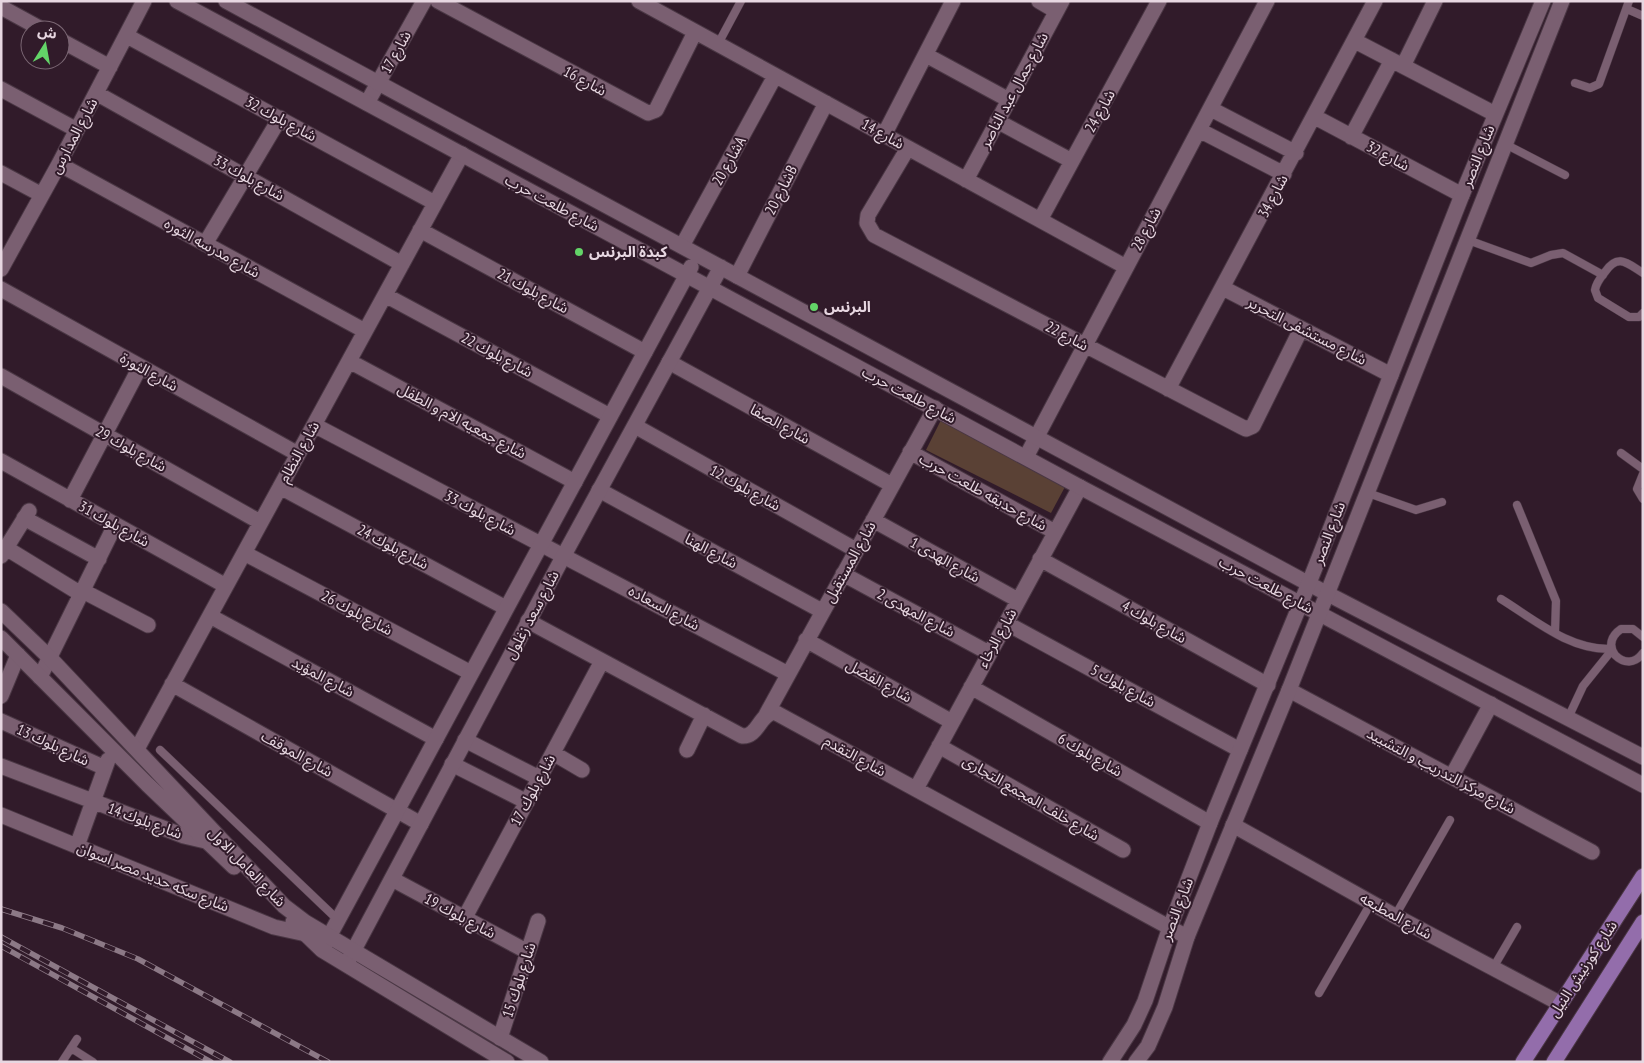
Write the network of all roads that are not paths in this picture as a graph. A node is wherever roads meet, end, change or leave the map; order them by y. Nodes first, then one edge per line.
1 (144, 1) edge
2 (177, 1) edge
3 (226, 1) edge
4 (424, 1) edge
5 (438, 1) edge
6 (639, 1) edge
7 (740, 1) edge
8 (953, 1) edge
9 (1039, 1) edge
10 (1159, 1) edge
11 (1267, 1) edge
12 (1375, 1) edge
13 (1435, 1) edge
14 (1543, 1) edge
15 (1562, 1) edge
16 (1628, 5) edge
17 (1059, 6) edge
18 (1, 7) edge
19 (1643, 16) edge
20 (25, 20) edge
21 (695, 32) junction
22 (127, 36) junction
23 (1354, 41) junction
24 (718, 44) junction
25 (70, 45) edge
26 (926, 55) junction
27 (1398, 63) junction
28 (110, 67) junction
29 (775, 76) junction
30 (378, 83) junction
31 (1575, 83) dead end
32 (1, 89) edge
33 (96, 93) junction
34 (1009, 100) junction
35 (367, 103) junction
36 (826, 103) junction
37 (1211, 109) junction
38 (1495, 114) junction
39 (1314, 117) junction
40 (280, 118) junction
41 (998, 121) junction
42 (77, 130) junction
43 (1199, 130) junction
44 (884, 135) junction
45 (1351, 137) junction
46 (1505, 144) junction
47 (908, 148) junction
48 (1296, 153) junction
49 (462, 154) junction
50 (1072, 161) junction
51 (60, 164) junction
52 (1, 173) edge
53 (1284, 174) junction
54 (245, 176) junction
55 (1565, 176) dead end
56 (966, 180) junction
57 (42, 195) junction
58 (1462, 195) junction
59 (435, 203) junction
60 (1040, 220) junction
61 (420, 230) junction
62 (1468, 240) junction
63 (205, 244) junction
64 (682, 246) junction
65 (698, 255) junction
66 (3, 261) edge
67 (402, 264) junction
68 (721, 267) junction
69 (1126, 267) junction
70 (1432, 271) junction
71 (1643, 273) edge
72 (687, 275) junction
73 (1603, 275) junction
74 (737, 276) junction
75 (1453, 280) junction
76 (710, 287) junction
77 (1223, 288) junction
78 (1, 289) edge
79 (385, 295) junction
80 (1643, 313) edge
81 (1301, 328) junction
82 (365, 331) junction
83 (1085, 346) junction
84 (645, 352) junction
85 (349, 360) junction
86 (669, 362) junction
87 (140, 366) junction
88 (1391, 375) junction
89 (1, 376) edge
90 (1168, 389) junction
91 (934, 408) junction
92 (610, 416) junction
93 (314, 425) junction
94 (635, 426) junction
95 (105, 434) junction
96 (1038, 436) junction
97 (910, 452) junction
98 (1621, 453) dead end
99 (298, 454) junction
100 (1026, 457) junction
101 (1, 461) edge
102 (1643, 469) edge
103 (1643, 474) edge
104 (574, 482) junction
105 (892, 485) junction
106 (280, 487) junction
107 (1080, 487) junction
108 (599, 490) junction
109 (1368, 493) junction
110 (1643, 499) edge
111 (70, 500) junction
112 (1442, 502) dead end
113 (1517, 505) dead end
114 (873, 520) junction
115 (260, 522) junction
116 (115, 525) junction
117 (1055, 532) junction
118 (540, 545) junction
119 (856, 550) junction
120 (4, 552) edge
121 (244, 553) junction
122 (564, 555) junction
123 (99, 559) junction
124 (1040, 559) junction
125 (843, 574) junction
126 (1309, 583) junction
127 (226, 586) junction
128 (82, 593) junction
129 (1326, 593) junction
130 (1501, 599) dead end
131 (1018, 600) junction
132 (1301, 604) junction
133 (506, 608) junction
134 (1, 611) edge
135 (822, 611) junction
136 (1319, 613) junction
137 (210, 616) junction
138 (528, 621) junction
139 (1006, 622) junction
140 (148, 625) dead end
141 (1555, 632) junction
142 (1643, 636) edge
143 (1, 638) edge
144 (806, 640) junction
145 (1611, 650) junction
146 (989, 653) junction
147 (1643, 653) edge
148 (18, 655) junction
149 (50, 658) junction
150 (602, 661) junction
151 (470, 673) junction
152 (788, 674) junction
153 (5, 676) edge
154 (40, 677) junction
155 (172, 684) junction
156 (1268, 685) junction
157 (971, 687) junction
158 (1289, 690) junction
159 (1, 696) edge
160 (1490, 704) junction
161 (704, 715) junction
162 (766, 715) junction
163 (1568, 718) junction
164 (1, 721) edge
165 (952, 722) junction
166 (436, 739) junction
167 (465, 740) junction
168 (939, 746) junction
169 (112, 748) junction
170 (137, 750) junction
171 (160, 750) dead end
172 (687, 750) dead end
173 (1240, 750) junction
174 (553, 753) junction
175 (1643, 757) edge
176 (452, 764) junction
177 (1, 766) edge
178 (105, 768) junction
179 (582, 770) dead end
180 (1452, 776) junction
181 (540, 778) junction
182 (1643, 785) edge
183 (916, 789) junction
184 (92, 802) junction
185 (527, 802) junction
186 (397, 811) junction
187 (1, 815) edge
188 (1450, 820) dead end
189 (1210, 823) junction
190 (421, 824) junction
191 (1233, 824) junction
192 (207, 842) junction
193 (227, 845) junction
194 (77, 846) junction
195 (1123, 850) dead end
196 (1592, 852) dead end
197 (1643, 876) edge
198 (392, 880) junction
199 (1371, 902) junction
200 (1395, 916) junction
201 (464, 918) junction
202 (338, 920) junction
203 (538, 921) dead end
204 (1643, 922) edge
205 (1170, 927) junction
206 (1517, 927) dead end
207 (306, 934) junction
208 (330, 935) junction
209 (1187, 936) junction
210 (322, 950) junction
211 (354, 950) junction
212 (528, 952) junction
213 (346, 965) junction
214 (1493, 968) junction
215 (1319, 993) dead end
216 (1561, 1004) junction
217 (500, 1038) junction
218 (77, 1039) dead end
219 (71, 1048) junction
220 (62, 1062) edge
221 (94, 1062) edge
222 (508, 1062) edge
223 (541, 1062) edge
224 (1110, 1062) edge
225 (1136, 1062) edge
226 (1524, 1062) edge
227 (1554, 1062) edge

1 - 22 street, شارع المدارس
2 - 35 street, شارع طلعت حرب
3 - 30 street, شارع طلعت حرب
4 - 30 street, شارع 17
5 - 21 street, شارع 16
6 - 21 street, شارع 14
7 - 24 lane
8 - 26 street
9 - 17 street
10 - 50 street, شارع 24
11 - 37 street, شارع 28
12 - 23 street, شارع 34
13 - 27 street
14 - 38 street, شارع النصر
15 - 46 street, شارع النصر
16 - 19 lane
16 - 31 lane
17 - 34 street, شارع جمال عبد الناصر
18 - 20 street
21 - 24 street, شارع 14
22 - 28 street, شارع المدارس
22 - 40 street, شارع بلوك 32
23 - 27 street
23 - 39 street, شارع 34
24 - 29 street, شارع 14
25 - 28 street
26 - 34 street
26 - 44 street
27 - 38 street
27 - 45 street
28 - 33 street, شارع المدارس
29 - 36 street, شارع 14
29 - 64 street, شارع 20A
30 - 35 street, شارع 17
30 - 64 street, شارع طلعت حرب
32 - 42 street
33 - 42 street, شارع المدارس
33 - 54 street, شارع بلوك 33
34 - 41 street, شارع جمال عبد الناصر
35 - 49 street, شارع طلعت حرب
36 - 44 street, شارع 14
36 - 74 street, شارع 20B
37 - 43 street, شارع 28
37 - 48 street
38 - 58 street, شارع النصر
39 - 45 street, شارع 32
39 - 48 street, شارع 34
40 - 54 street
40 - 59 street, شارع بلوك 32
41 - 50 street
41 - 56 street, شارع جمال عبد الناصر
42 - 51 street, شارع المدارس
43 - 53 street
43 - 69 street, شارع 28
44 - 47 street, شارع 14
45 - 58 street, شارع 32
46 - 55 lane
46 - 62 street, شارع النصر
47 - 56 street, شارع 14
47 - 83 street, شارع 22
48 - 53 street, شارع 34
49 - 59 street, شارع النظام
49 - 72 street, شارع طلعت حرب
50 - 60 street, شارع 24
51 - 57 street, شارع المدارس
51 - 63 street, شارع مدرسه الثوره
52 - 57 street
53 - 77 street, شارع 34
54 - 63 street
54 - 67 street, شارع بلوك 33
56 - 60 street, شارع 14
57 - 66 street, شارع المدارس
58 - 70 street, شارع النصر
59 - 61 street, شارع النظام
60 - 69 street, شارع 14
61 - 67 street, شارع النظام
61 - 84 street, شارع بلوك 21
62 - 73 lane
62 - 75 street, شارع النصر
63 - 82 street, شارع مدرسه الثوره
64 - 65 street, شارع طلعت حرب
65 - 68 street, شارع طلعت حرب
65 - 72 street, شارع سعد زغلول
67 - 79 street, شارع النظام
68 - 74 street, شارع طلعت حرب
68 - 76 street, شارع سعد زغلول
69 - 83 street, شارع 28
70 - 75 street
70 - 88 street, شارع النصر
71 - 73 lane
72 - 76 street, شارع طلعت حرب
72 - 84 street, شارع سعد زغلول
73 - 80 lane
74 - 96 street, شارع طلعت حرب
75 - 109 street, شارع النصر
76 - 86 street, شارع سعد زغلول
76 - 91 street, شارع طلعت حرب
77 - 81 street, شارع مستشفى التحرير
77 - 90 street, شارع 34
78 - 87 street, شارع الثورة
79 - 82 street, شارع النظام
79 - 92 street, شارع بلوك 22
81 - 88 street, شارع مستشفى التحرير
81 - 90 street, شارع 22
82 - 85 street, شارع النظام
83 - 90 street, شارع 22
83 - 96 street, شارع 28
84 - 92 street, شارع سعد زغلول
85 - 93 street, شارع النظام
85 - 104 street, شارع جمعيه الام و الطفل
86 - 94 street, شارع سعد زغلول
86 - 105 street, شارع الصفا
87 - 95 street
87 - 99 street, شارع الثورة
88 - 126 street, شارع النصر
89 - 95 street, شارع بلوك 29
91 - 97 street, شارع المستقبل
91 - 100 street, شارع طلعت حرب
92 - 104 street, شارع سعد زغلول
93 - 99 street, شارع النظام
93 - 118 street, شارع بلوك 33
94 - 108 street, شارع سعد زغلول
94 - 119 street, شارع بلوك 12
95 - 111 street
95 - 115 street, شارع بلوك 29
96 - 100 street, شارع 28
96 - 126 street, شارع طلعت حرب
97 - 105 street, شارع المستقبل
97 - 117 street, شارع حديقه طلعت حرب
98 - 102 lane
99 - 106 street, شارع النظام
100 - 107 street, شارع طلعت حرب
101 - 111 street, شارع بلوك 31
103 - 110 lane
104 - 118 street, شارع سعد زغلول
105 - 114 street, شارع المستقبل
106 - 115 street, شارع النظام
106 - 133 street, شارع بلوك 24
107 - 117 street, شارع الرخاء
107 - 132 street, شارع طلعت حرب
108 - 122 street, شارع سعد زغلول
108 - 135 street, شارع الهنا
109 - 112 lane
109 - 129 street, شارع النصر
111 - 116 street, شارع بلوك 31
113 - 141 lane
114 - 119 street, شارع المستقبل
114 - 131 street, شارع الهدى 1
115 - 121 street, شارع النظام
116 - 123 street
116 - 127 street, شارع بلوك 31
117 - 124 street, شارع الرخاء
118 - 122 street, شارع السعاده
118 - 133 street, شارع سعد زغلول
119 - 125 street, شارع المستقبل
120 - 123 street
120 - 128 street
121 - 127 street, شارع النظام
121 - 151 street, شارع بلوك 26
122 - 138 street, شارع سعد زغلول
122 - 152 street, شارع السعاده
123 - 128 street
124 - 131 street, شارع الرخاء
124 - 156 street, شارع بلوك 4
125 - 135 street, شارع المستقبل
125 - 146 street, شارع المهدى 2
126 - 129 street, شارع طلعت حرب
126 - 132 street, شارع النصر
127 - 137 street, شارع النظام
128 - 140 street
128 - 149 street
129 - 136 street, شارع النصر
129 - 163 street, شارع طلعت حرب
130 - 141 lane
131 - 139 street, شارع الرخاء
132 - 136 street, شارع طلعت حرب
132 - 156 street, شارع النصر
133 - 151 street, شارع سعد زغلول
134 - 149 street, شارع العامل الاول
135 - 144 street, شارع المستقبل
136 - 158 street, شارع النصر
136 - 160 street, شارع طلعت حرب
137 - 155 street, شارع النظام
137 - 166 street, شارع المؤيد
138 - 150 street
138 - 167 street, شارع سعد زغلول
139 - 146 street, شارع الرخاء
139 - 173 street, شارع بلوك 5
141 - 145 lane
142 - 145 lane
143 - 148 street, شارع العامل الاول
144 - 152 street, شارع المستقبل
144 - 165 street, شارع الفضل
145 - 147 lane
145 - 163 lane
146 - 157 street, شارع الرخاء
148 - 153 street
148 - 154 street, شارع العامل الاول
149 - 154 street
149 - 170 street, شارع العامل الاول
150 - 161 street
150 - 174 street, شارع بلوك 17
151 - 166 street, شارع سعد زغلول
152 - 162 street, شارع المستقبل
153 - 159 street
154 - 169 street, شارع العامل الاول
155 - 170 street, شارع النظام
155 - 186 street, شارع الموقف
156 - 173 street, شارع النصر
157 - 165 street, شارع الرخاء
157 - 189 street, شارع بلوك 6
158 - 180 street, شارع مركز التدريب و التشييد
158 - 191 street, شارع النصر
160 - 180 street
160 - 182 street, شارع طلعت حرب
161 - 162 street
161 - 172 street
162 - 183 street, شارع التقدم
163 - 175 street, شارع طلعت حرب
164 - 178 street, شارع بلوك 13
165 - 168 street, شارع الرخاء
166 - 186 street, شارع سعد زغلول
167 - 176 street, شارع سعد زغلول
167 - 181 street
168 - 183 street, شارع الرخاء
168 - 195 street, شارع خلف المجمع التجارى
169 - 178 street
169 - 192 street, شارع العامل الاول
170 - 193 street, شارع العامل الاول
171 - 202 lane
173 - 189 street, شارع النصر
174 - 179 street
174 - 181 street, شارع بلوك 17
176 - 185 street
176 - 190 street, شارع سعد زغلول
177 - 184 street
178 - 184 street
180 - 196 street, شارع مركز التدريب و التشييد
181 - 185 street, شارع بلوك 17
183 - 205 street, شارع التقدم
184 - 192 street, شارع بلوك 14
184 - 194 street
185 - 201 street, شارع بلوك 17
186 - 190 street, شارع الموقف
186 - 202 street, شارع سعد زغلول
187 - 194 street, شارع سكه حديد مصر اسوان
188 - 200 lane
189 - 205 street, شارع النصر
190 - 198 street, شارع سعد زغلول
191 - 199 street, شارع المطبعه
191 - 209 street, شارع النصر
192 - 193 street, شارع بلوك 14
192 - 207 street, شارع العامل الاول
193 - 208 street, شارع العامل الاول
194 - 207 street, شارع سكه حديد مصر اسوان
197 - 216 main road, شارع كورنيش النيل
198 - 201 street, شارع بلوك 19
198 - 211 street, شارع سعد زغلول
199 - 200 street, شارع المطبعه
199 - 215 lane
200 - 214 street, شارع المطبعه
201 - 212 street, شارع بلوك 19
202 - 208 street, شارع سعد زغلول
203 - 212 street, شارع بلوك 15
204 - 227 main road, شارع كورنيش النيل
205 - 209 street, شارع التقدم
205 - 224 street, شارع النصر
206 - 214 lane
207 - 210 street, شارع العامل الاول
208 - 210 street, شارع سعد زغلول
208 - 211 street, شارع العامل الاول
209 - 225 street, شارع النصر
210 - 213 street, شارع العامل الاول
211 - 213 street, شارع سعد زغلول
211 - 217 street, شارع العامل الاول
212 - 217 street, شارع بلوك 15
213 - 222 street, شارع العامل الاول
214 - 216 street, شارع المطبعه
216 - 226 main road, شارع كورنيش النيل
217 - 223 street, شارع العامل الاول
218 - 219 lane
219 - 220 lane
219 - 221 lane

